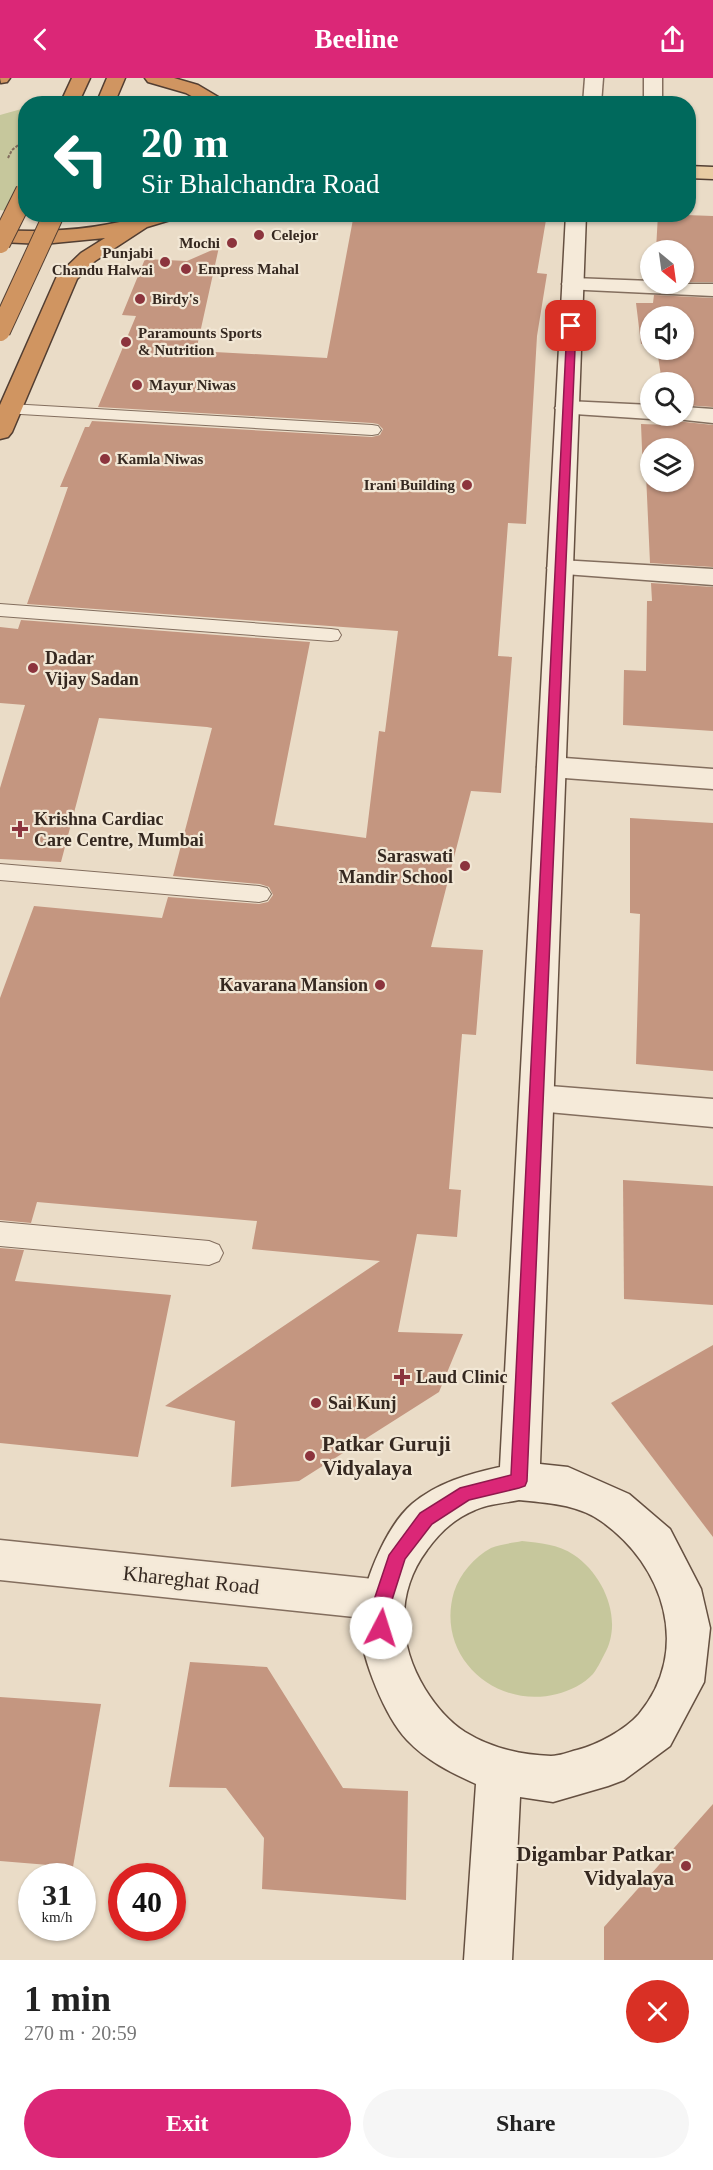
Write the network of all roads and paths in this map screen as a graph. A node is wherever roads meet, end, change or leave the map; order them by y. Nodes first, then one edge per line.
1 (81, 78) edge
2 (116, 78) edge
3 (154, 78) edge
4 (594, 78) edge
5 (653, 78) edge
6 (189, 83) edge
7 (73, 96) edge
8 (108, 96) edge
9 (209, 96) edge
10 (592, 96) edge
11 (653, 96) edge
12 (696, 172) edge
13 (713, 173) edge
14 (696, 189) edge
15 (713, 190) edge
16 (18, 207) edge
17 (50, 222) edge
18 (147, 222) edge
19 (576, 222) edge
20 (139, 225) junction
21 (0, 236) edge
22 (0, 243) edge
23 (573, 284) junction
24 (713, 290) edge
25 (0, 331) edge
26 (567, 408) junction
27 (10, 409) junction
28 (640, 411) edge
29 (694, 415) edge
30 (713, 416) edge
31 (372, 430) dead end
32 (0, 432) edge
33 (560, 568) junction
34 (713, 577) edge
35 (0, 610) edge
36 (331, 635) dead end
37 (551, 767) junction
38 (713, 779) edge
39 (0, 872) edge
40 (259, 894) dead end
41 (537, 1098) junction
42 (713, 1113) edge
43 (0, 1234) edge
44 (209, 1252) dead end
45 (519, 1481) junction
46 (0, 1560) edge
47 (383, 1600) junction
48 (701, 1629) edge
49 (499, 1772) junction
50 (488, 1960) edge

1 - 7 highway
2 - 8 highway
3 - 6 highway
4 - 10 street
5 - 11 street
6 - 9 highway
12 - 13 main road
14 - 15 main road
16 - 22 highway, bridge
17 - 25 highway, bridge
18 - 20 highway
19 - 23 street
20 - 21 highway
20 - 27 highway
23 - 24 street
23 - 26 street
26 - 28 street
26 - 33 street
27 - 31 lane
27 - 32 highway
29 - 30 street
33 - 34 street
33 - 37 street
35 - 36 lane
37 - 38 street
37 - 41 street
39 - 40 lane
41 - 42 street
41 - 45 street
43 - 44 lane
45 - 47 street
45 - 48 street
46 - 47 street, Khareghat Road
47 - 49 street
48 - 49 street
49 - 50 street

